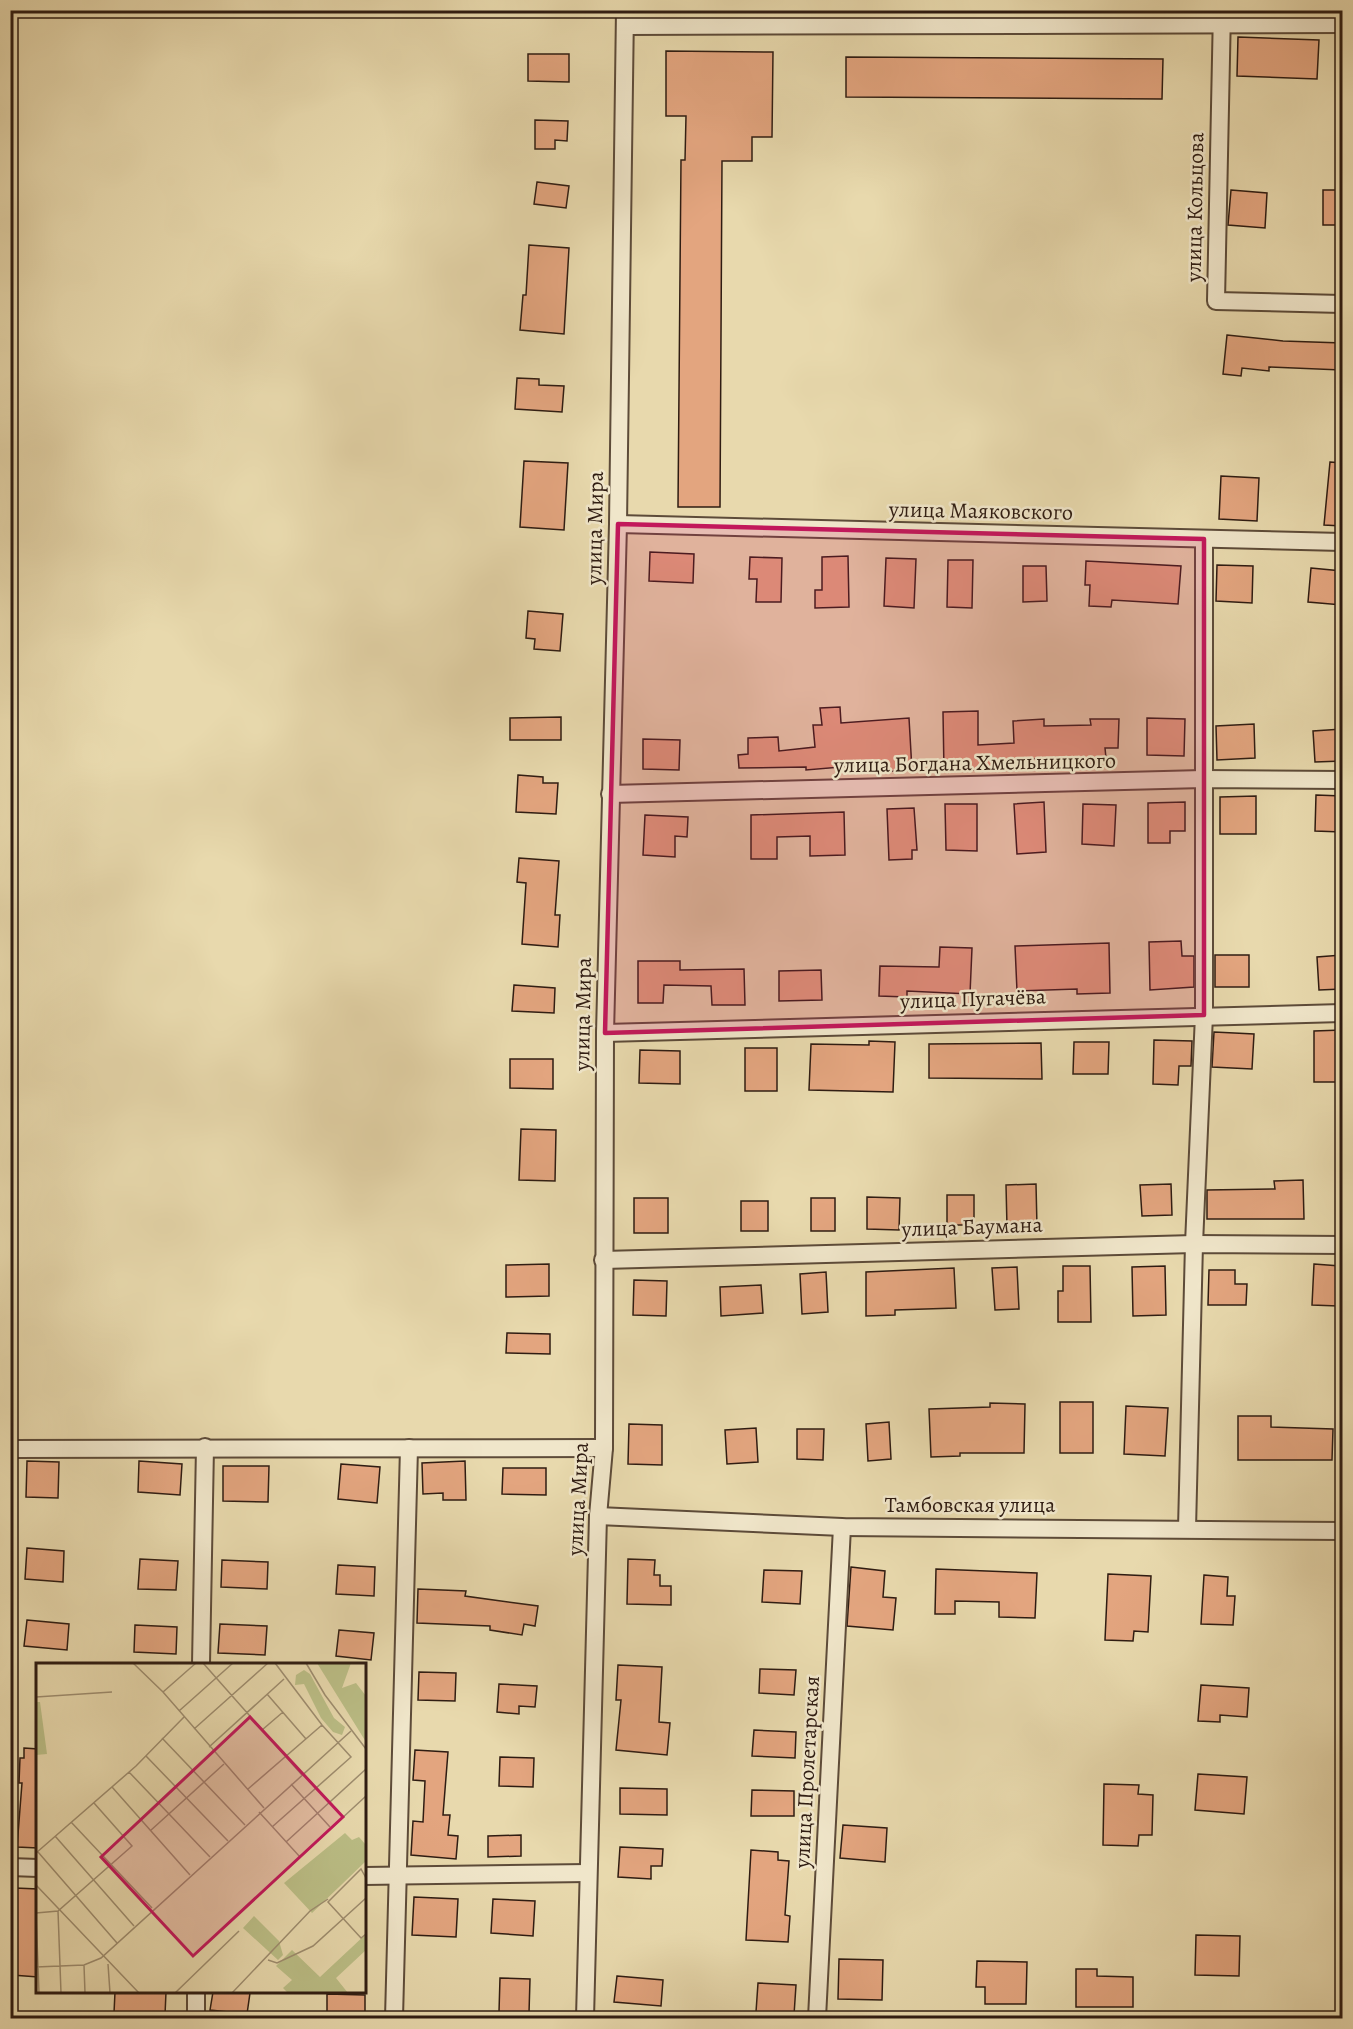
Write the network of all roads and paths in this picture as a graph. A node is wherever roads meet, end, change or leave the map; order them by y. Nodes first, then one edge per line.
1 (1222, 17) edge
2 (626, 19) edge
3 (1342, 24) edge
4 (1342, 304) edge
5 (618, 524) junction
6 (1204, 539) junction
7 (1342, 542) edge
8 (1203, 779) junction
9 (1342, 780) edge
10 (610, 794) junction
11 (1342, 1013) edge
12 (1204, 1015) junction
13 (605, 1033) junction
14 (1194, 1244) junction
15 (1342, 1245) edge
16 (603, 1260) junction
17 (205, 1447) junction
18 (409, 1448) junction
19 (604, 1448) junction
20 (10, 1449) edge
21 (598, 1516) junction
22 (842, 1527) junction
23 (1187, 1529) junction
24 (1342, 1531) edge
25 (201, 1663) edge
26 (10, 1867) edge
27 (36, 1868) edge
28 (588, 1873) junction
29 (366, 1876) edge
30 (399, 1876) junction
31 (196, 1993) edge
32 (196, 2019) edge
33 (394, 2019) edge
34 (585, 2019) edge
35 (817, 2019) edge

1 - 2 street
1 - 3 street
1 - 4 street, улица Кольцова
2 - 5 street, улица Мира
5 - 6 street, улица Маяковского
5 - 10 street, улица Мира
6 - 7 street, улица Маяковского
6 - 8 street
8 - 9 street, улица Богдана Хмельницкого
8 - 10 street, улица Богдана Хмельницкого
8 - 12 street
10 - 13 street, улица Мира
11 - 12 street, улица Пугачёва
12 - 13 street, улица Пугачёва
12 - 14 street
13 - 16 street, улица Мира
14 - 15 street, улица Баумана
14 - 16 street, улица Баумана
14 - 23 street
16 - 19 street, улица Мира
17 - 18 street
17 - 20 street
17 - 25 street
18 - 19 street
18 - 30 street
19 - 21 street, улица Мира
21 - 22 street, Тамбовская улица
21 - 28 street, улица Мира
22 - 23 street, Тамбовская улица
22 - 35 street, улица Пролетарская
23 - 24 street, Тамбовская улица
26 - 27 street
28 - 30 street
28 - 34 street, улица Мира
29 - 30 street
30 - 33 street
31 - 32 street

